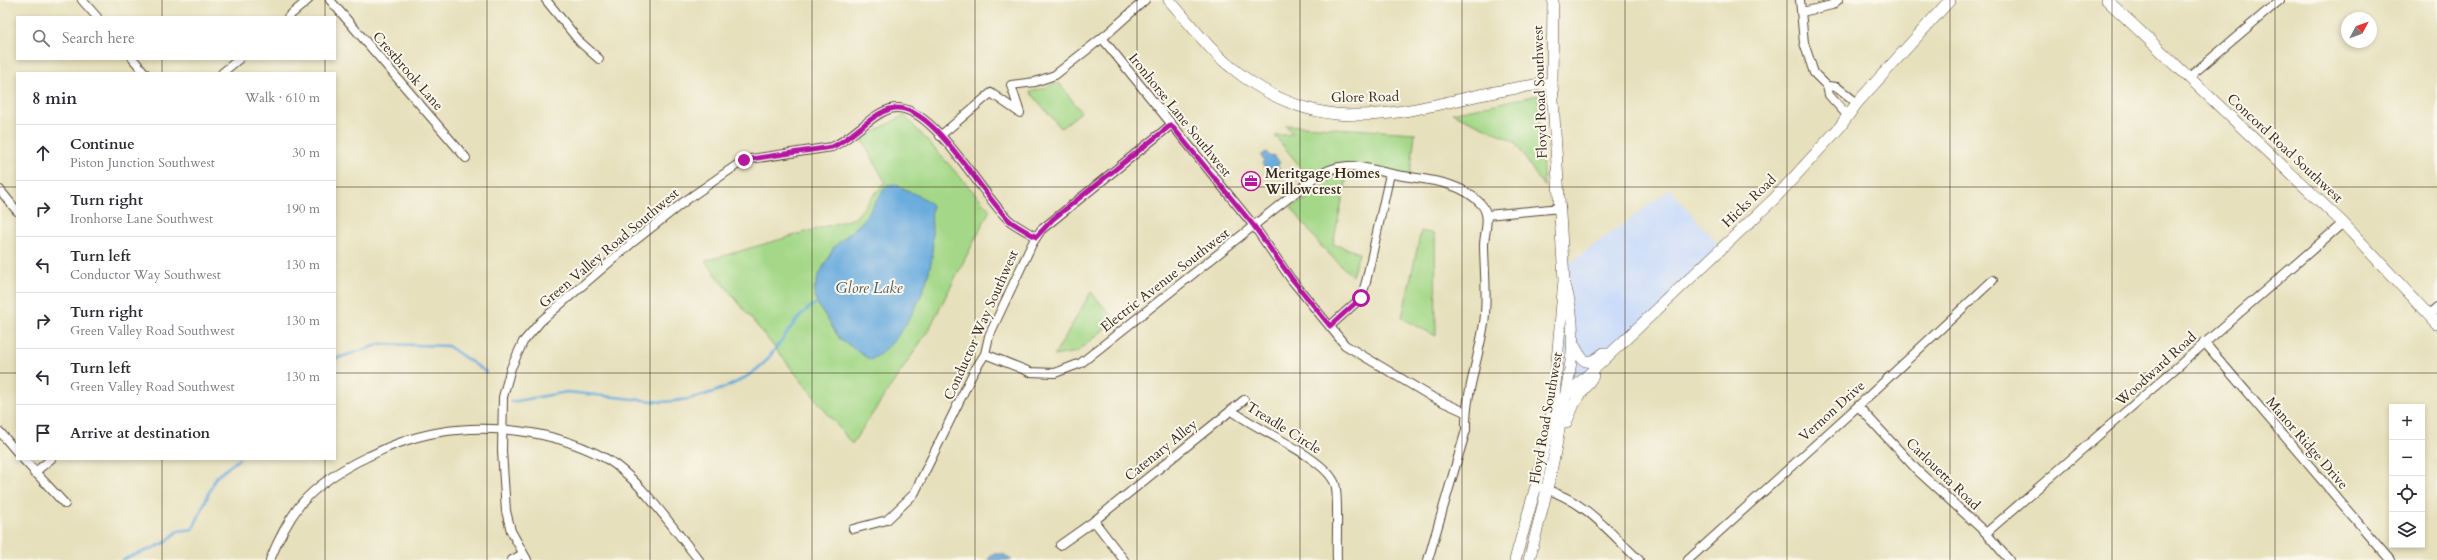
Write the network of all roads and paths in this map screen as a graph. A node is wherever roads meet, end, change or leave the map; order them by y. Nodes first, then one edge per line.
1 (82, 0) edge
2 (308, 0) edge
3 (330, 0) edge
4 (546, 0) edge
5 (1145, 0) edge
6 (1169, 0) edge
7 (1553, 0) edge
8 (1800, 0) edge
9 (1838, 0) edge
10 (1950, 0) edge
11 (2107, 0) edge
12 (2280, 0) edge
13 (1802, 12) junction
14 (96, 16) edge
15 (289, 16) edge
16 (1102, 38) junction
17 (599, 59) dead end
18 (134, 60) edge
19 (238, 60) edge
20 (144, 72) edge
21 (223, 72) edge
22 (2188, 78) junction
23 (1552, 83) junction
24 (1827, 86) junction
25 (1857, 103) junction
26 (1847, 116) junction
27 (1171, 125) junction
28 (940, 136) junction
29 (466, 158) dead end
30 (1390, 174) junction
31 (0, 190) edge
32 (1561, 208) junction
33 (16, 210) edge
34 (1487, 215) junction
35 (2343, 223) junction
36 (1254, 226) junction
37 (1036, 237) junction
38 (1564, 280) junction
39 (1993, 280) dead end
40 (2433, 312) edge
41 (2437, 324) edge
42 (1330, 326) junction
43 (1623, 341) junction
44 (2204, 342) junction
45 (1574, 345) junction
46 (985, 354) junction
47 (1597, 368) junction
48 (1567, 395) junction
49 (1244, 400) dead end
50 (1858, 406) junction
51 (1553, 408) junction
52 (1231, 410) junction
53 (1466, 412) junction
54 (503, 431) junction
55 (0, 432) edge
56 (1556, 450) junction
57 (16, 451) edge
58 (24, 460) edge
59 (50, 460) edge
60 (34, 473) junction
61 (1536, 486) junction
62 (1548, 490) junction
63 (65, 504) dead end
64 (1094, 521) junction
65 (853, 529) dead end
66 (1986, 533) junction
67 (1060, 545) dead end
68 (525, 557) edge
69 (270, 560) edge
70 (512, 560) edge
71 (699, 560) edge
72 (1124, 560) edge
73 (1337, 560) edge
74 (1428, 560) edge
75 (1515, 560) edge
76 (1529, 560) edge
77 (1639, 560) edge
78 (1688, 560) edge
79 (2009, 560) edge
80 (2390, 560) edge

1 - 14 street
2 - 15 street
3 - 29 street, Crestbrook Lane
4 - 17 street
5 - 16 street
6 - 23 street, Glore Road
7 - 23 street, Floyd Road Southwest
8 - 13 street
9 - 13 street
10 - 25 street, Hicks Road
11 - 22 street, Concord Road Southwest
12 - 22 street
13 - 24 street
16 - 27 street, Ironhorse Lane Southwest
16 - 28 street
18 - 20 street
19 - 21 street
22 - 35 street, Concord Road Southwest
23 - 32 street, Floyd Road Southwest
24 - 25 street
24 - 26 street
25 - 26 street, Hicks Road
26 - 43 street, Hicks Road
27 - 36 street, Ironhorse Lane Southwest
27 - 37 street, Conductor Way Southwest
28 - 37 street, Green Valley Road Southwest
28 - 54 street, Green Valley Road Southwest
30 - 34 street, Electric Avenue Southwest
30 - 36 street, Electric Avenue Southwest
30 - 42 street
31 - 33 street
32 - 34 street
32 - 38 street, Floyd Road Southwest
34 - 53 street
35 - 40 street, Concord Road Southwest
35 - 44 street, Woodward Road
36 - 42 street, Ironhorse Lane Southwest
36 - 46 street, Electric Avenue Southwest
37 - 46 street, Conductor Way Southwest
38 - 45 street, Floyd Road Southwest
38 - 51 street, Floyd Road Southwest
39 - 50 street, Vernon Drive
40 - 41 street, Concord Road Southwest
42 - 53 street, Ironhorse Lane Southwest
43 - 45 street
43 - 47 street, Hicks Road
44 - 66 street, Woodward Road
44 - 80 street, Manor Ridge Drive
45 - 48 street, Floyd Road Southwest
46 - 65 street, Conductor Way Southwest
47 - 48 street, Hicks Road
47 - 56 street
48 - 51 street, Hicks Road
48 - 56 street, Floyd Road Southwest
49 - 52 street, Catenary Alley
50 - 66 street, Carlouetta Road
50 - 78 street, Vernon Drive
51 - 61 street, Floyd Road Southwest
52 - 64 street, Catenary Alley
52 - 73 street, Treadle Circle
53 - 74 street
54 - 68 street, Green Valley Road Southwest
54 - 69 street
54 - 71 street
55 - 57 street
56 - 62 street, Floyd Road Southwest
58 - 60 street
59 - 60 street
60 - 63 street
61 - 62 street
61 - 75 street, Floyd Road Southwest
62 - 76 street, Floyd Road Southwest
62 - 77 street
64 - 67 street
64 - 72 street
66 - 79 street, Carlouetta Road
68 - 70 street

